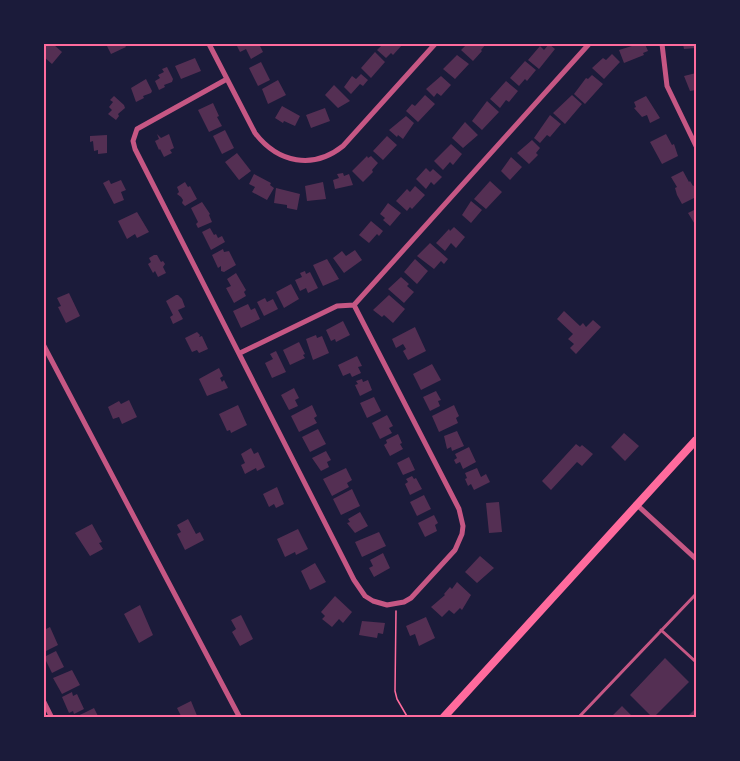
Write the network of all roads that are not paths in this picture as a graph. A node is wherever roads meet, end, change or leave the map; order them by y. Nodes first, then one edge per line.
1 (209, 44) edge
2 (435, 44) edge
3 (589, 44) edge
4 (662, 44) edge
5 (227, 79) junction
6 (696, 146) edge
7 (354, 305) junction
8 (44, 346) edge
9 (240, 353) junction
10 (696, 440) edge
11 (636, 504) junction
12 (696, 559) edge
13 (696, 594) edge
14 (661, 630) junction
15 (696, 662) edge
16 (44, 702) edge
17 (52, 717) edge
18 (240, 717) edge
19 (443, 717) edge
20 (578, 717) edge

1 - 5 street
2 - 5 street
3 - 7 street
4 - 6 street
5 - 9 street
7 - 9 street
7 - 9 street
8 - 18 street
10 - 11 main road
11 - 12 street
11 - 19 main road
13 - 14 lane
14 - 15 lane
14 - 20 lane
16 - 17 street

